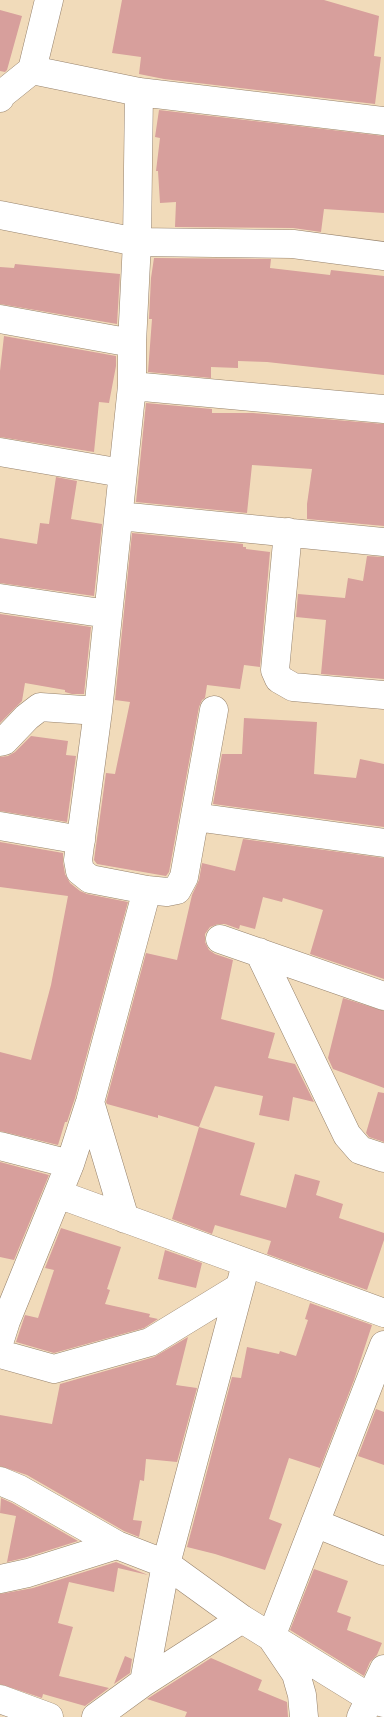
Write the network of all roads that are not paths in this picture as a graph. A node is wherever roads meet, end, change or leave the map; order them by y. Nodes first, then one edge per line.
1 (49, 0) edge
2 (32, 70) junction
3 (139, 92) junction
4 (0, 96) edge
5 (384, 121) edge
6 (0, 215) edge
7 (137, 242) junction
8 (384, 256) edge
9 (0, 318) edge
10 (132, 343) junction
11 (132, 386) junction
12 (384, 408) edge
13 (0, 452) edge
14 (122, 474) junction
15 (119, 516) junction
16 (288, 532) junction
17 (384, 542) edge
18 (0, 598) edge
19 (108, 614) junction
20 (384, 695) edge
21 (214, 710) dead end
22 (98, 711) junction
23 (0, 742) edge
24 (195, 817) junction
25 (0, 826) edge
26 (81, 840) junction
27 (384, 843) edge
28 (147, 890) junction
29 (220, 939) dead end
30 (260, 952) junction
31 (384, 996) edge
32 (90, 1102) junction
33 (0, 1146) edge
34 (384, 1158) edge
35 (70, 1164) junction
36 (58, 1194) junction
37 (125, 1219) junction
38 (243, 1275) junction
39 (384, 1313) edge
40 (2, 1326) edge
41 (384, 1344) edge
42 (0, 1354) edge
43 (0, 1481) edge
44 (315, 1523) junction
45 (117, 1545) junction
46 (384, 1551) edge
47 (166, 1564) junction
48 (0, 1579) edge
49 (242, 1619) junction
50 (271, 1637) junction
51 (384, 1669) edge
52 (144, 1682) junction
53 (0, 1698) edge
54 (372, 1706) edge
55 (49, 1717) edge
56 (96, 1717) edge
57 (304, 1717) edge

1 - 2 street
2 - 3 street
2 - 4 street
3 - 5 street
3 - 7 street
6 - 7 street
7 - 8 street
7 - 10 street
9 - 10 street
10 - 11 street
11 - 12 street
11 - 14 street
13 - 14 street
14 - 15 street
15 - 16 street
15 - 19 street
16 - 17 street
16 - 20 street
18 - 19 street
19 - 22 street
21 - 24 street
22 - 23 street
22 - 26 street
24 - 27 street
24 - 28 street
25 - 26 street
26 - 28 street
28 - 32 street
29 - 30 street
30 - 31 street
30 - 34 street
32 - 35 street
32 - 37 street
33 - 35 street
35 - 36 street
36 - 37 street
36 - 40 street
37 - 38 street
38 - 39 street
38 - 42 street
38 - 47 street
41 - 44 street
43 - 45 street
44 - 46 street
44 - 50 street
45 - 47 street
45 - 48 street
47 - 49 street
47 - 52 street
49 - 50 street
49 - 52 street
50 - 54 street
50 - 57 street
51 - 54 street
52 - 56 street
53 - 55 street

